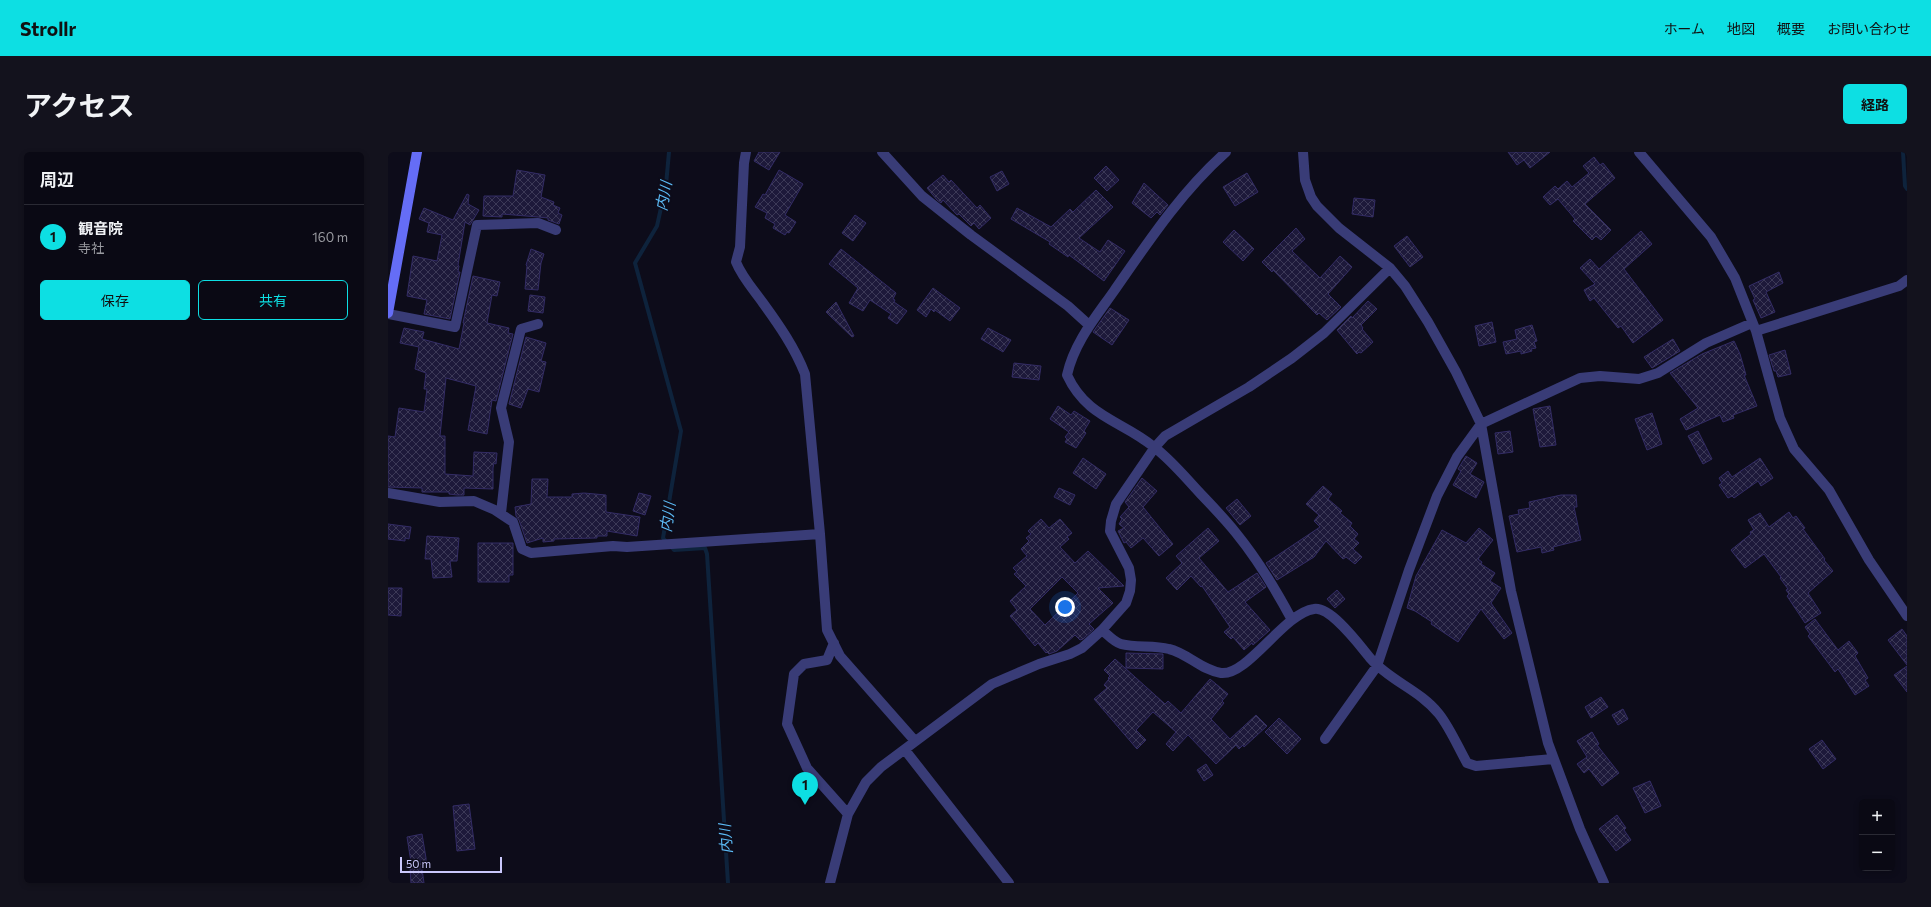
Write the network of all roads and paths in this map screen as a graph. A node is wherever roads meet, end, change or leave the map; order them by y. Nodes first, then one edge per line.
1 (417, 152) edge
2 (746, 152) edge
3 (882, 152) edge
4 (1226, 152) edge
5 (1303, 152) edge
6 (1639, 152) edge
7 (556, 230) dead end
8 (1390, 268) junction
9 (391, 271) edge
10 (1907, 280) edge
11 (388, 314) edge
12 (538, 324) dead end
13 (1089, 325) junction
14 (1754, 327) junction
15 (1481, 424) junction
16 (1155, 447) junction
17 (388, 492) edge
18 (501, 513) junction
19 (820, 534) junction
20 (1907, 616) edge
21 (1292, 620) junction
22 (1102, 630) junction
23 (834, 643) junction
24 (1377, 666) junction
25 (1325, 739) dead end
26 (915, 741) junction
27 (905, 750) junction
28 (1553, 759) junction
29 (848, 814) junction
30 (830, 883) edge
31 (1009, 883) edge
32 (1604, 883) edge

1 - 9 main road
2 - 19 street
3 - 13 street
4 - 13 street
5 - 8 street
6 - 14 street
7 - 11 street
8 - 15 street
8 - 16 street
9 - 11 main road
10 - 14 street
12 - 18 street
13 - 16 street
14 - 15 street
14 - 20 street
15 - 24 street
15 - 28 street
16 - 21 street
16 - 22 street
17 - 18 street
18 - 19 street
19 - 23 street
21 - 22 street
21 - 24 street
22 - 26 street
23 - 26 street
23 - 29 street
24 - 25 street
24 - 28 street
26 - 27 street
27 - 29 street
27 - 31 street
28 - 32 street
29 - 30 street

